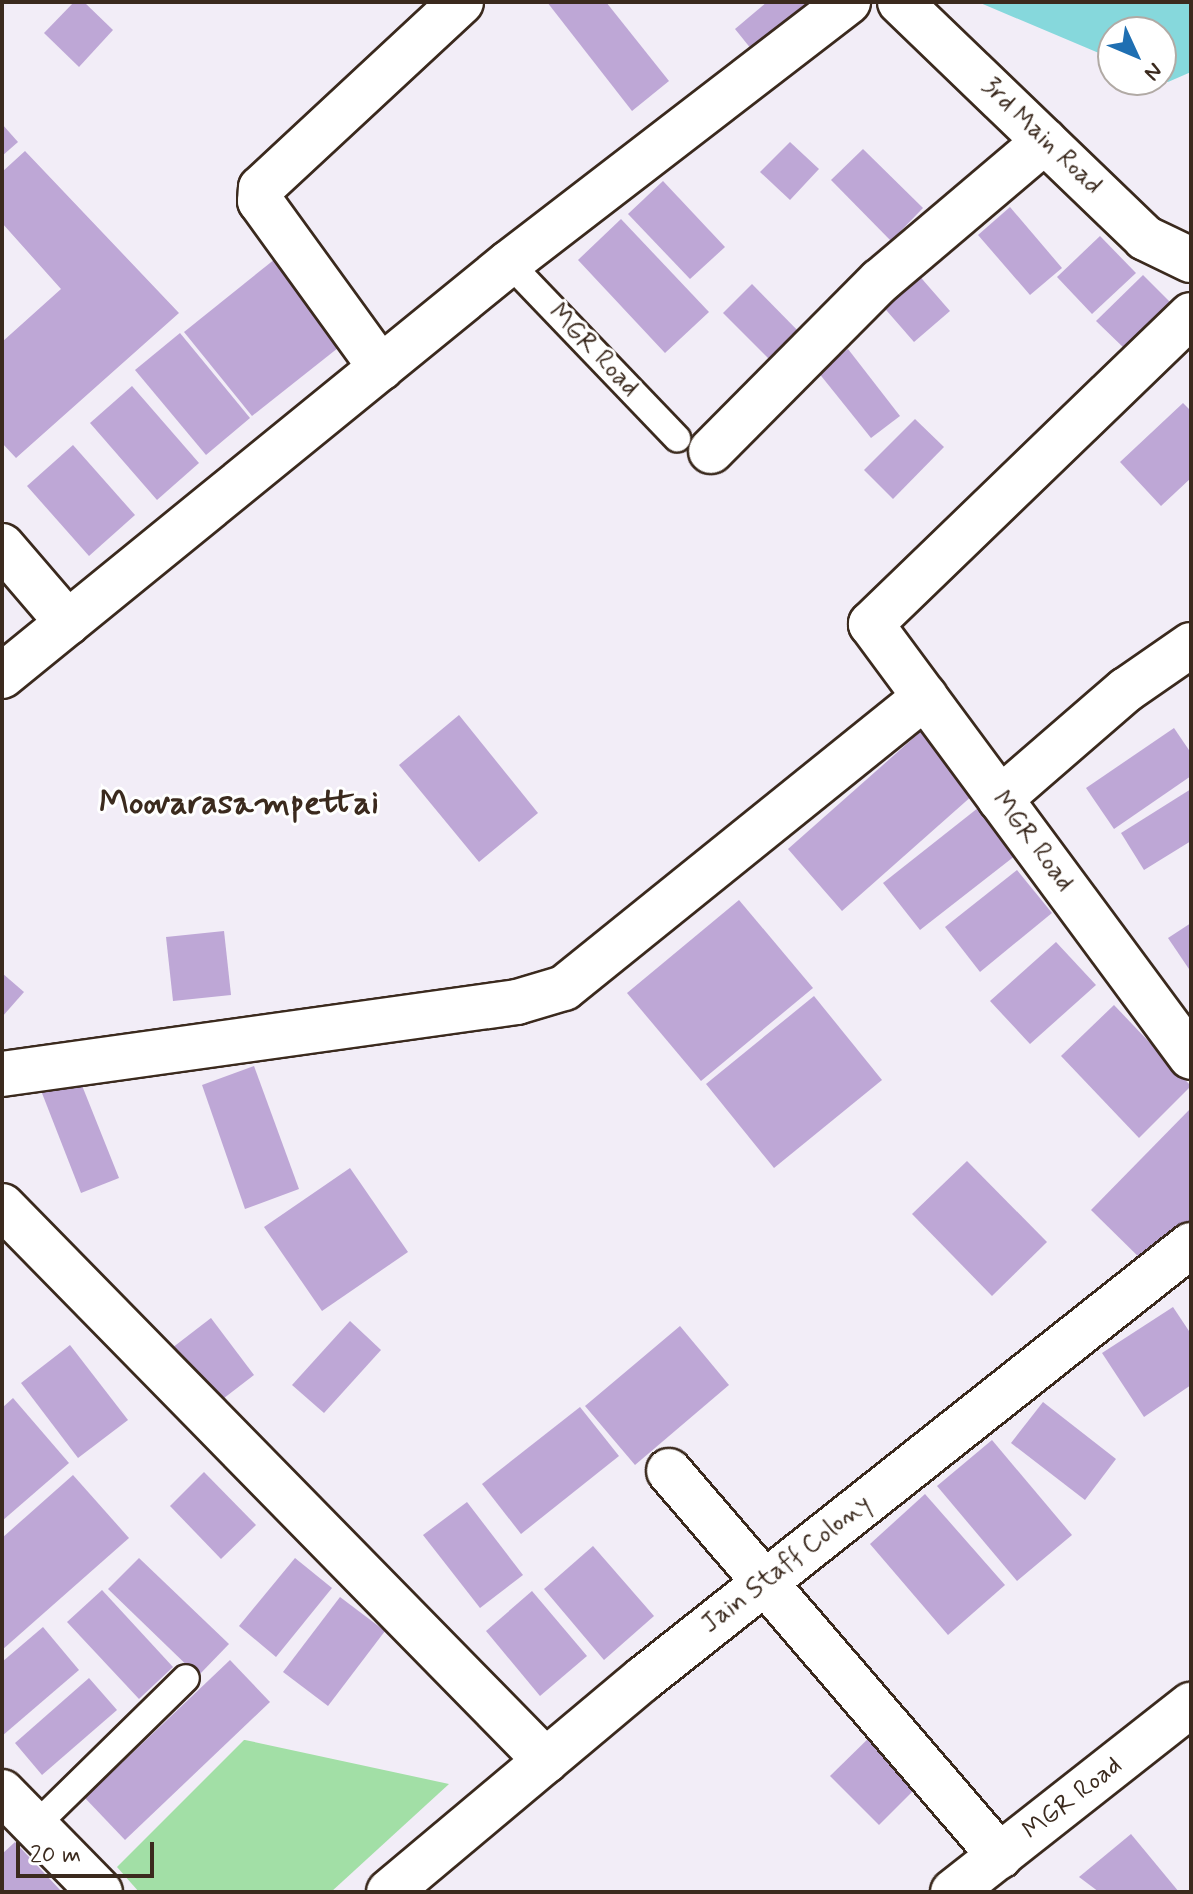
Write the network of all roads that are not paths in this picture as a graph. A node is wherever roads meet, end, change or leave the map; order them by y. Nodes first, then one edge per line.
1 (461, 2) edge
2 (848, 2) edge
3 (900, 2) edge
4 (1045, 141) junction
5 (1191, 260) edge
6 (509, 263) junction
7 (1191, 315) edge
8 (381, 368) junction
9 (694, 445) joint
10 (2, 546) edge
11 (68, 623) junction
12 (1191, 645) edge
13 (2, 676) edge
14 (925, 697) junction
15 (1000, 799) junction
16 (1191, 1057) edge
17 (2, 1074) edge
18 (2, 1206) edge
19 (1191, 1245) edge
20 (669, 1471) dead end
21 (762, 1585) junction
22 (186, 1678) dead end
23 (1191, 1705) edge
24 (546, 1761) junction
25 (2, 1792) edge
26 (35, 1826) junction
27 (1000, 1856) junction
28 (961, 1890) edge
29 (100, 1892) edge
30 (389, 1892) edge

1 - 8 street
2 - 6 street
3 - 4 street, 3rd Main Road
4 - 5 street, 3rd Main Road
4 - 9 street
6 - 8 street
6 - 9 lane, MGR Road
7 - 14 street, MGR Road
8 - 11 street
10 - 11 street
11 - 13 street
12 - 15 street
14 - 15 street, MGR Road
14 - 17 street
15 - 16 street, MGR Road
18 - 24 street
19 - 21 street, Jain Staff Colony
20 - 21 street
21 - 24 street, Jain Staff Colony
21 - 27 street
22 - 26 lane
23 - 27 street, MGR Road
24 - 30 street, Jain Staff Colony
25 - 26 street
26 - 29 street
27 - 28 street, MGR Road

